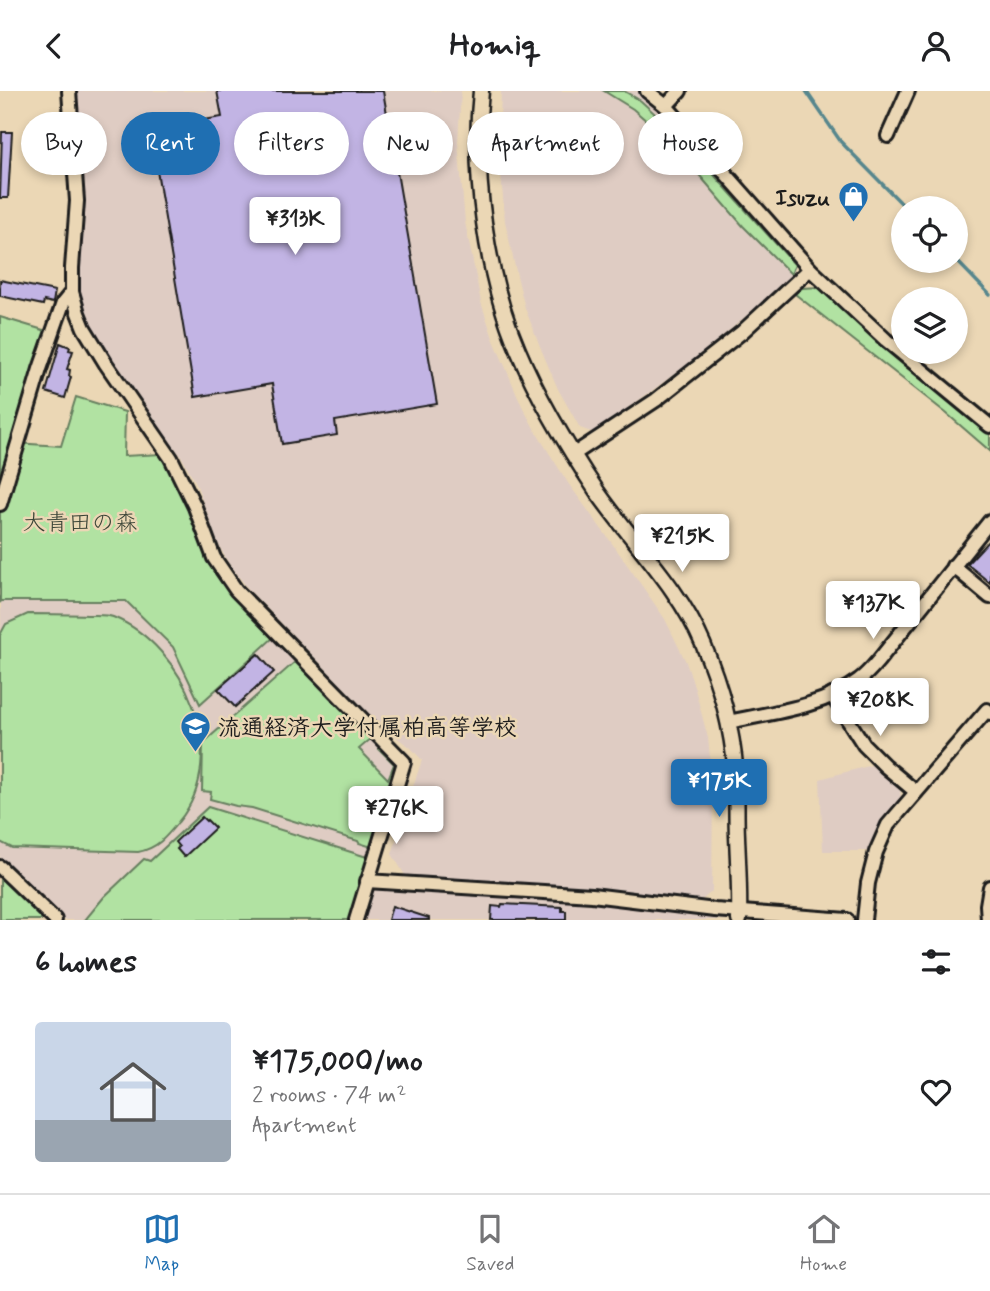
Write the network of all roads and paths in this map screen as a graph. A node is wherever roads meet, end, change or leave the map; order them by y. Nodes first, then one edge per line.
1 (69, 91) edge
2 (481, 91) edge
3 (647, 91) edge
4 (680, 91) edge
5 (908, 91) edge
6 (666, 106) junction
7 (888, 136) dead end
8 (810, 269) junction
9 (72, 292) junction
10 (990, 426) edge
11 (574, 454) junction
12 (0, 504) edge
13 (990, 521) edge
14 (953, 566) junction
15 (990, 597) edge
16 (832, 695) junction
17 (989, 710) edge
18 (728, 722) junction
19 (916, 792) junction
20 (0, 867) edge
21 (367, 881) junction
22 (990, 887) edge
23 (740, 916) edge
24 (55, 920) edge
25 (356, 920) edge
26 (847, 920) edge
27 (864, 920) edge
28 (988, 920) edge

1 - 9 street
2 - 11 street
3 - 6 street
4 - 6 street
5 - 7 street
6 - 8 street
8 - 10 street
8 - 11 street
9 - 12 street
9 - 21 street
11 - 18 street
13 - 14 street
14 - 15 street
14 - 16 street
16 - 18 street
16 - 19 street
17 - 19 street
18 - 23 street
19 - 27 street
20 - 24 street
21 - 23 street
21 - 25 street
22 - 28 street
23 - 26 street

